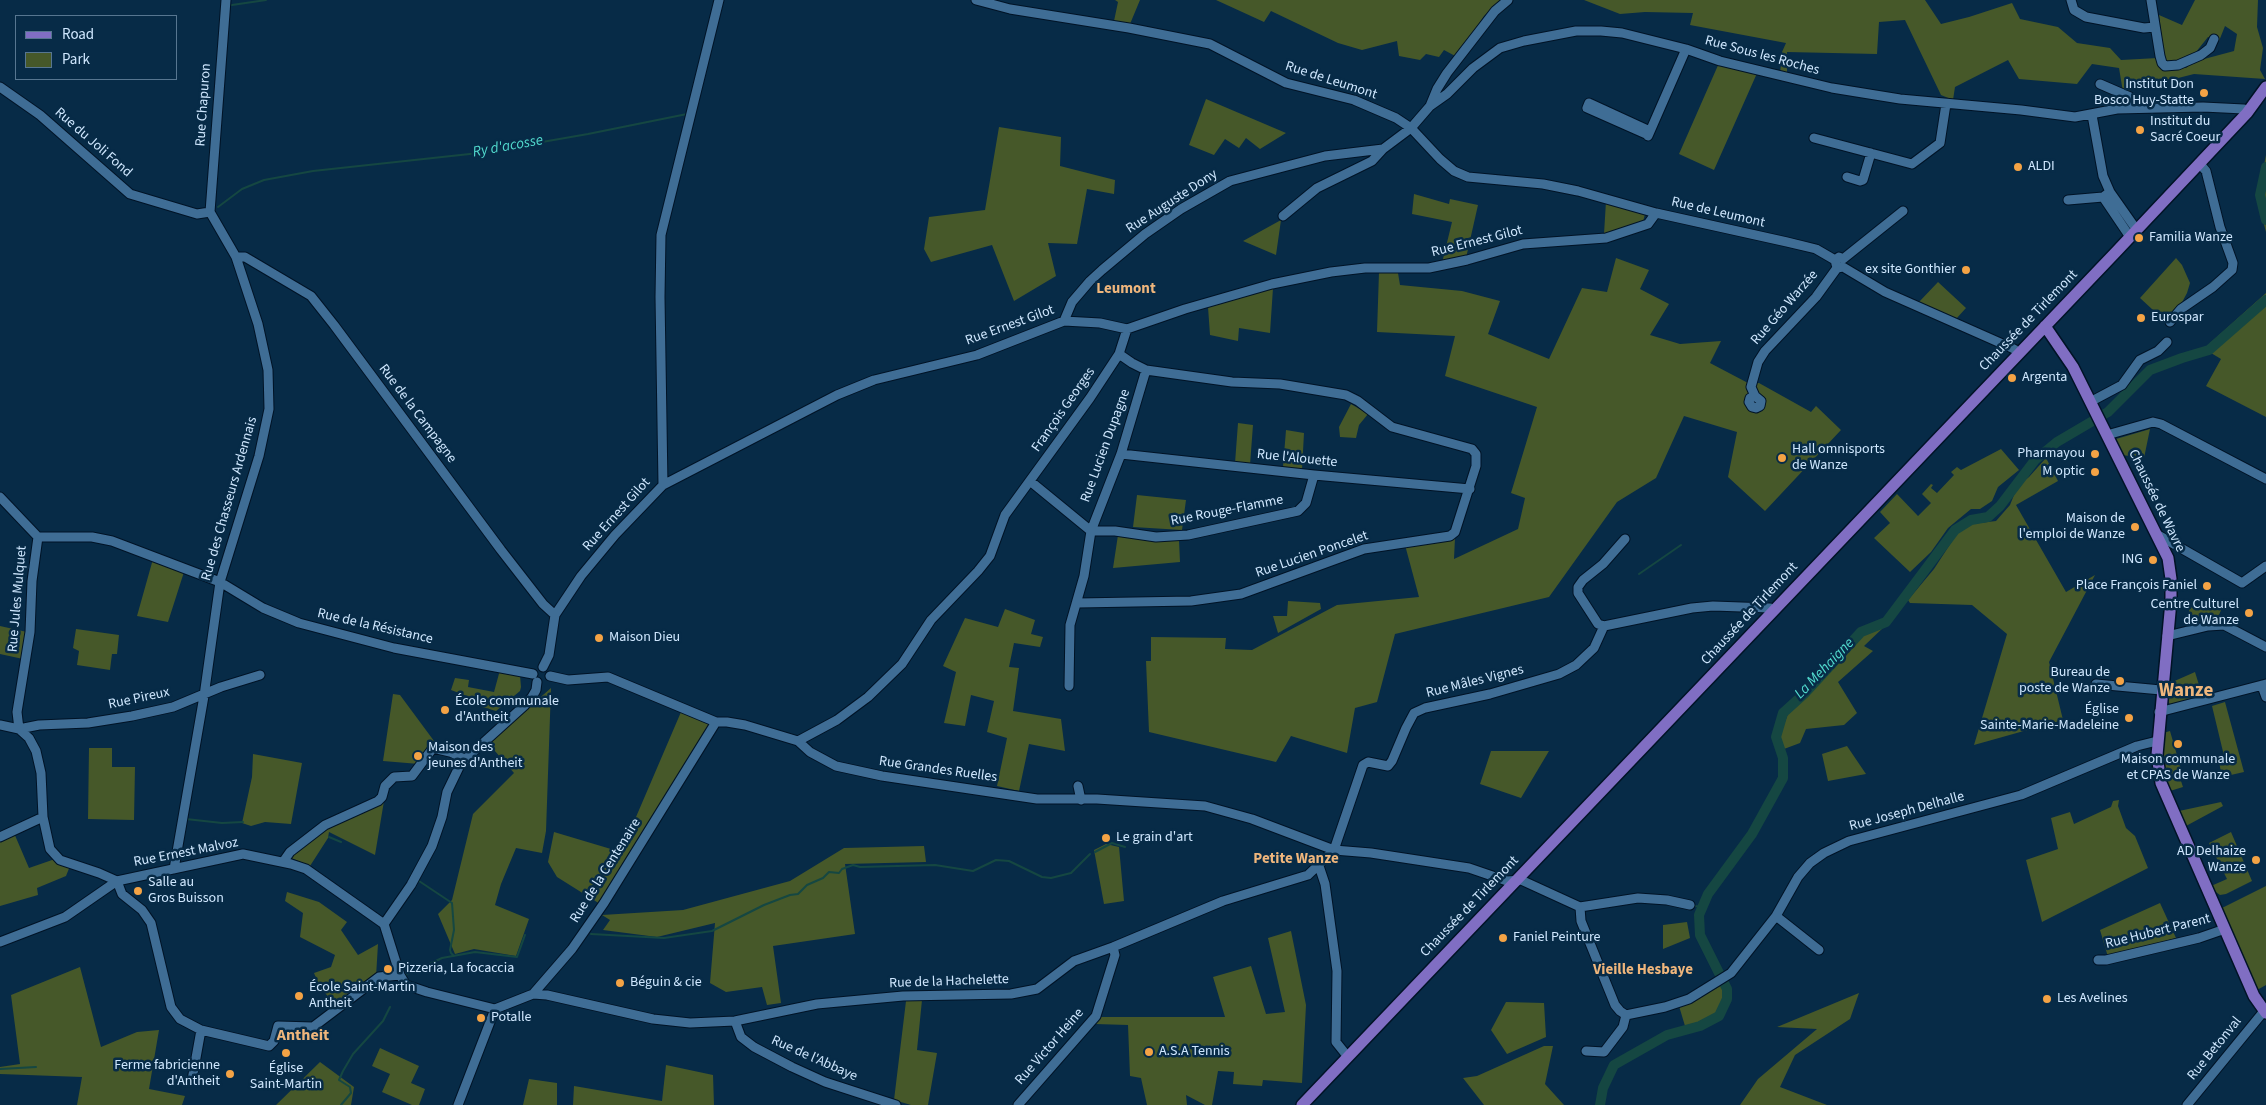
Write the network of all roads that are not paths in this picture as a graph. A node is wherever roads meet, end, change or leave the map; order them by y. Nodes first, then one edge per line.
1 (226, 0) edge
2 (719, 0) edge
3 (976, 0) edge
4 (1508, 0) edge
5 (2071, 0) edge
6 (2151, 0) edge
7 (2155, 27) junction
8 (2214, 39) dead end
9 (1686, 49) junction
10 (2100, 84) dead end
11 (0, 87) edge
12 (2266, 87) edge
13 (1946, 104) junction
14 (1430, 106) junction
15 (2140, 108) junction
16 (2247, 113) junction
17 (2092, 114) junction
18 (1410, 128) junction
19 (1648, 136) junction
20 (1814, 138) dead end
21 (1383, 149) junction
22 (1871, 153) junction
23 (2199, 163) junction
24 (1847, 178) dead end
25 (2107, 195) junction
26 (2068, 200) dead end
27 (1904, 210) dead end
28 (210, 212) junction
29 (1656, 213) junction
30 (1283, 216) dead end
31 (2133, 233) junction
32 (236, 257) junction
33 (1840, 263) junction
34 (1064, 321) junction
35 (2170, 322) dead end
36 (2045, 326) junction
37 (1126, 329) junction
38 (2167, 342) dead end
39 (1119, 354) junction
40 (2019, 354) junction
41 (1146, 370) junction
42 (1755, 396) dead end
43 (2090, 402) junction
44 (2107, 436) junction
45 (1121, 454) junction
46 (1314, 475) junction
47 (2266, 479) edge
48 (1030, 481) junction
49 (663, 484) junction
50 (1470, 489) junction
51 (0, 497) edge
52 (1091, 530) junction
53 (2158, 535) junction
54 (38, 537) junction
55 (1625, 539) dead end
56 (2266, 566) edge
57 (220, 582) junction
58 (1078, 603) junction
59 (1773, 611) junction
60 (555, 616) junction
61 (1604, 626) junction
62 (2166, 636) junction
63 (2266, 647) edge
64 (543, 667) junction
65 (260, 675) dead end
66 (550, 676) junction
67 (535, 678) junction
68 (2096, 684) dead end
69 (2264, 685) edge
70 (1069, 686) dead end
71 (2161, 690) junction
72 (204, 696) junction
73 (2266, 697) edge
74 (2159, 712) junction
75 (716, 722) junction
76 (0, 725) edge
77 (19, 729) junction
78 (2157, 741) junction
79 (798, 742) junction
80 (2142, 745) junction
81 (2157, 755) junction
82 (465, 758) junction
83 (1078, 786) dead end
84 (1081, 800) junction
85 (43, 818) junction
86 (0, 837) edge
87 (1334, 850) junction
88 (283, 862) junction
89 (1319, 866) junction
90 (174, 869) junction
91 (1516, 880) junction
92 (117, 882) junction
93 (1690, 905) dead end
94 (1580, 907) junction
95 (1776, 916) junction
96 (384, 924) junction
97 (2225, 929) junction
98 (0, 942) edge
99 (1113, 947) junction
100 (1819, 950) dead end
101 (2098, 960) dead end
102 (400, 975) junction
103 (533, 994) junction
104 (495, 1009) junction
105 (2265, 1012) edge
106 (1626, 1015) junction
107 (735, 1020) junction
108 (201, 1030) junction
109 (1586, 1051) dead end
110 (1348, 1057) junction
111 (192, 1080) dead end
112 (458, 1105) edge
113 (896, 1105) edge
114 (1018, 1105) edge
115 (1302, 1105) edge
116 (2187, 1105) edge

1 - 28 street, Rue Chapuron
2 - 49 street
3 - 18 street, Rue de Leumont
4 - 14 street
5 - 7 street
6 - 7 street
7 - 8 street
9 - 13 street, Rue Sous les Roches
9 - 14 street, Rue Sous les Roches
9 - 19 street
10 - 15 street
11 - 28 street, Rue du Joli Fond
12 - 16 main road, Chaussée de Tirlemont
13 - 17 street, Rue Sous les Roches
13 - 22 street
14 - 18 street, Rue Sous les Roches
15 - 16 street, Rue Sous les Roches
15 - 17 street, Rue Sous les Roches
16 - 23 main road, Chaussée de Tirlemont
17 - 25 street
18 - 21 street
18 - 29 street, Rue de Leumont
19 - 19 street
20 - 22 street
21 - 30 street
21 - 34 street, Rue Auguste Dony
22 - 24 street
23 - 31 main road, Chaussée de Tirlemont
23 - 35 street
25 - 26 street
25 - 31 street
27 - 33 street
28 - 32 street
29 - 33 street, Rue de Leumont
29 - 37 street, Rue Ernest Gilot
31 - 36 main road, Chaussée de Tirlemont
32 - 57 street, Rue des Chasseurs Ardennais
32 - 60 street, Rue de la Campagne
33 - 40 street, Rue de Leumont
33 - 42 street, Rue Géo Warzée
34 - 37 street, Rue Ernest Gilot
34 - 49 street, Rue Ernest Gilot
36 - 40 main road, Chaussée de Tirlemont
36 - 43 main road, Chaussée de Wavre
37 - 39 street, François Georges
38 - 43 street
39 - 41 street, Rue Lucien Poncelet
39 - 48 street, François Georges
40 - 59 main road, Chaussée de Tirlemont
41 - 45 street, Rue Lucien Dupagne
41 - 50 street, Rue Lucien Poncelet
43 - 44 main road, Chaussée de Wavre
44 - 47 street
44 - 53 main road, Chaussée de Wavre
45 - 46 street, Rue l'Alouette
45 - 52 street, Rue Lucien Dupagne
46 - 50 street, Rue l'Alouette
46 - 52 street, Rue Rouge-Flamme
48 - 52 street, Rue Lucien Dupagne
48 - 79 street, François Georges
49 - 60 street, Rue Ernest Gilot
50 - 58 street, Rue Lucien Poncelet
51 - 54 street
52 - 58 street, Rue Lucien Dupagne
53 - 56 street
53 - 62 main road, Chaussée de Wavre
54 - 57 street, Rue de la Résistance
54 - 77 street, Rue Jules Mulquet
55 - 61 street
57 - 67 street, Rue de la Résistance
57 - 72 street, Rue des Chasseurs Ardennais
58 - 70 street, Rue Lucien Dupagne
59 - 61 street
59 - 91 main road, Chaussée de Tirlemont
60 - 64 street, Rue Ernest Gilot
61 - 87 street, Rue Mâles Vignes
62 - 63 street
62 - 71 main road, Chaussée de Wavre
64 - 66 street
64 - 67 street
65 - 72 street, Rue Pireux
66 - 67 street
66 - 75 street, Rue Grandes Ruelles
67 - 82 street
68 - 71 street
69 - 73 street
69 - 74 street
71 - 74 main road, Chaussée de Wavre
72 - 77 street, Rue Pireux
72 - 90 street, Rue des Chasseurs Ardennais
74 - 78 main road, Chaussée de Wavre
75 - 79 street, Rue Grandes Ruelles
75 - 103 street, Rue de la Centenaire
76 - 77 street
77 - 85 street
78 - 80 street, Rue Joseph Delhalle
78 - 81 main road, Chaussée de Wavre
79 - 84 street, Rue Grandes Ruelles
80 - 81 street
80 - 95 street, Rue Joseph Delhalle
81 - 97 main road, Chaussée de Wavre
82 - 88 street
82 - 96 street
83 - 84 street
84 - 87 street, Rue Grandes Ruelles
85 - 86 street
85 - 92 street
87 - 89 street, Rue de la Hachelette
87 - 91 street, Rue Grandes Ruelles
88 - 90 street, Rue Ernest Malvoz
88 - 96 street, Rue Ernest Malvoz
89 - 99 street, Rue de la Hachelette
89 - 110 street
90 - 92 street, Rue Ernest Malvoz
91 - 94 street, Rue Grandes Ruelles
91 - 110 main road, Chaussée de Tirlemont
92 - 98 street
92 - 108 street
93 - 94 street
94 - 106 street
95 - 100 street
95 - 106 street, Rue Joseph Delhalle
96 - 102 street
97 - 101 street, Rue Hubert Parent
97 - 105 main road, Chaussée de Wavre
99 - 107 street, Rue de la Hachelette
99 - 114 street, Rue Victor Heine
102 - 104 street
102 - 108 street
103 - 104 street, Rue de la Centenaire
103 - 107 street, Rue de la Hachelette
104 - 112 street
105 - 116 street, Rue Betonval
106 - 109 street
107 - 113 street, Rue de l'Abbaye
108 - 111 street
110 - 115 main road, Chaussée de Tirlemont

